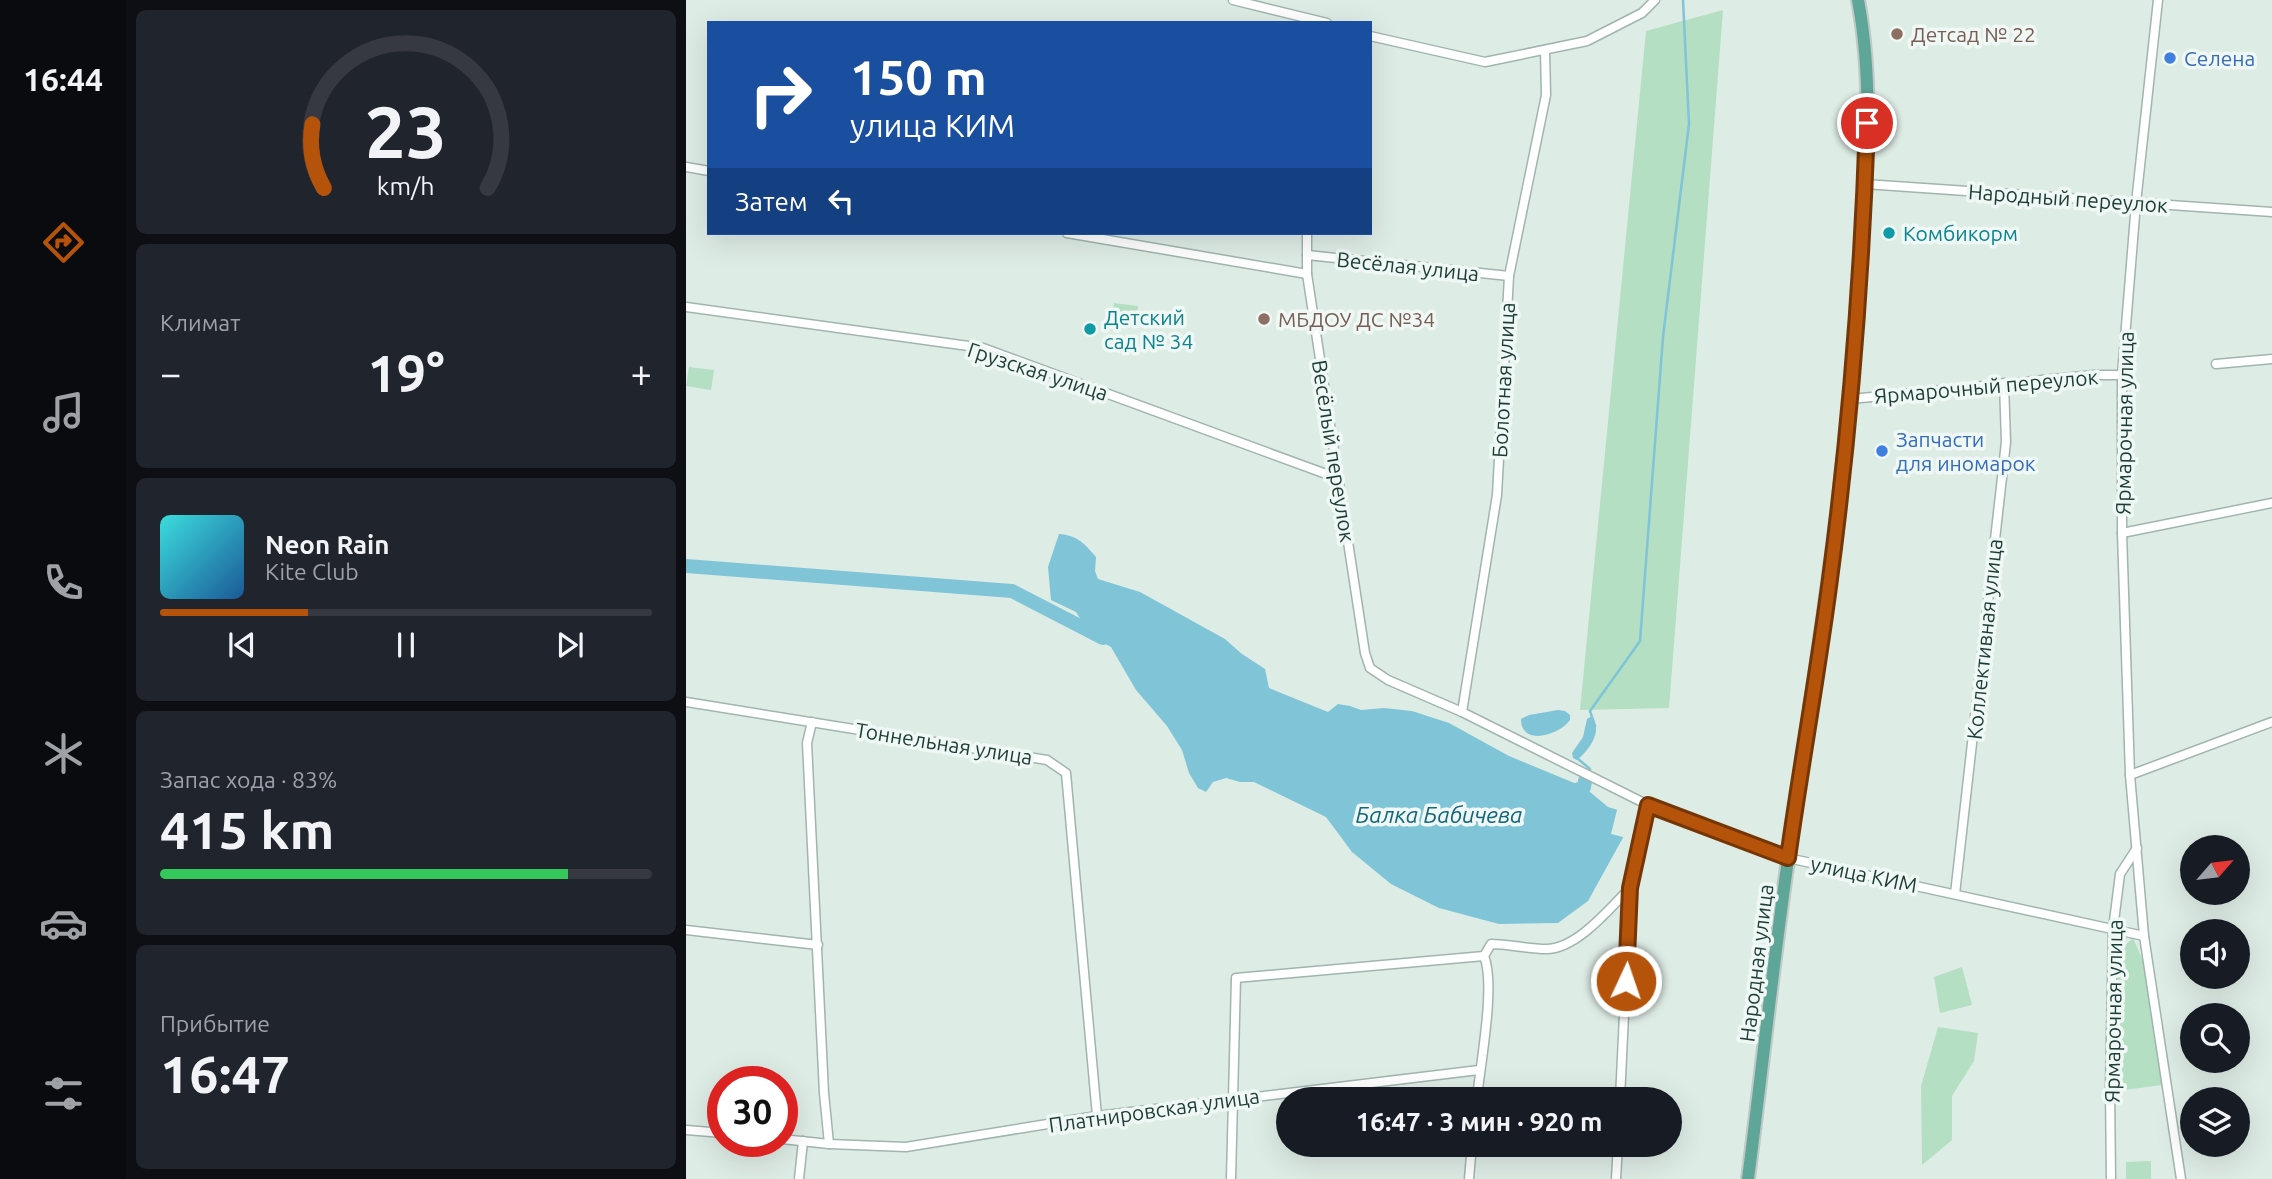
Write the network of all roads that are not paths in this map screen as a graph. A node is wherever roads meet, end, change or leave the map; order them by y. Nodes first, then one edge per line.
1 (1233, 0) edge
2 (1655, 0) edge
3 (1858, 0) edge
4 (2158, 0) edge
5 (1307, 20) edge
6 (1372, 36) edge
7 (1545, 50) junction
8 (686, 167) edge
9 (707, 171) edge
10 (1865, 184) junction
11 (2136, 202) junction
12 (2272, 212) edge
13 (1079, 235) edge
14 (1307, 235) edge
15 (1307, 255) junction
16 (1307, 274) junction
17 (1509, 276) junction
18 (686, 307) edge
19 (2272, 359) edge
20 (2216, 364) dead end
21 (2122, 376) junction
22 (2004, 383) junction
23 (1851, 399) junction
24 (1337, 478) junction
25 (2272, 503) edge
26 (2122, 533) junction
27 (1370, 668) joint
28 (686, 702) edge
29 (1462, 712) junction
30 (812, 722) junction
31 (2272, 722) edge
32 (2130, 775) junction
33 (1648, 805) junction
34 (2137, 848) junction
35 (1788, 858) junction
36 (1630, 888) junction
37 (1955, 894) junction
38 (2113, 929) junction
39 (686, 930) edge
40 (2144, 936) junction
41 (818, 945) junction
42 (1485, 956) junction
43 (1479, 1070) junction
44 (1477, 1087) edge
45 (1621, 1087) edge
46 (1234, 1099) junction
47 (1097, 1116) junction
48 (686, 1130) edge
49 (707, 1132) edge
50 (798, 1141) edge
51 (803, 1141) junction
52 (829, 1144) junction
53 (1471, 1157) edge
54 (1617, 1157) edge
55 (799, 1179) edge
56 (1231, 1179) edge
57 (1469, 1179) edge
58 (1616, 1179) edge
59 (1748, 1179) edge
60 (2111, 1179) edge
61 (2181, 1179) edge

1 - 5 street
2 - 7 street
3 - 10 main road, Народная улица
4 - 11 street, Ярмарочная улица
6 - 7 street
7 - 17 street, Болотная улица
8 - 9 street
10 - 11 street, Народный переулок
10 - 23 main road, Народная улица
11 - 12 street, Народный переулок
11 - 21 street, Ярмарочная улица
13 - 16 street, Весёлая улица
14 - 15 street, Весёлый переулок
15 - 16 street, Весёлый переулок
15 - 17 street, Весёлая улица
16 - 24 street, Весёлый переулок
17 - 29 street, Болотная улица
18 - 24 street, Грузская улица
19 - 20 street
21 - 22 street, Ярмарочный переулок
21 - 26 street, Ярмарочная улица
22 - 23 street, Ярмарочный переулок
22 - 37 street, Коллективная улица
23 - 35 main road, Народная улица
24 - 27 street, Весёлый переулок
25 - 26 street
26 - 32 street, Ярмарочная улица
27 - 29 street, улица КИМ
28 - 30 street, Тоннельная улица
29 - 33 street, улица КИМ
30 - 41 street
30 - 47 street, Тоннельная улица
31 - 32 street
32 - 34 street, Ярмарочная улица
33 - 35 street, улица КИМ
33 - 36 street
34 - 38 street, Ярмарочная улица
34 - 40 street, Ярмарочная улица
35 - 37 street, улица КИМ
35 - 59 main road, Народная улица
36 - 42 street
36 - 45 street
37 - 38 street, улица КИМ
38 - 40 street, улица КИМ
38 - 60 street, Ярмарочная улица
39 - 41 street
40 - 61 street, Ярмарочная улица
41 - 52 street
42 - 43 street
42 - 46 street
43 - 44 street
43 - 46 street, Платнировская улица
46 - 47 street, Платнировская улица
46 - 56 street
47 - 52 street, Платнировская улица
48 - 49 street
50 - 51 street, Платнировская улица
51 - 52 street, Платнировская улица
51 - 55 street
53 - 57 street
54 - 58 street

